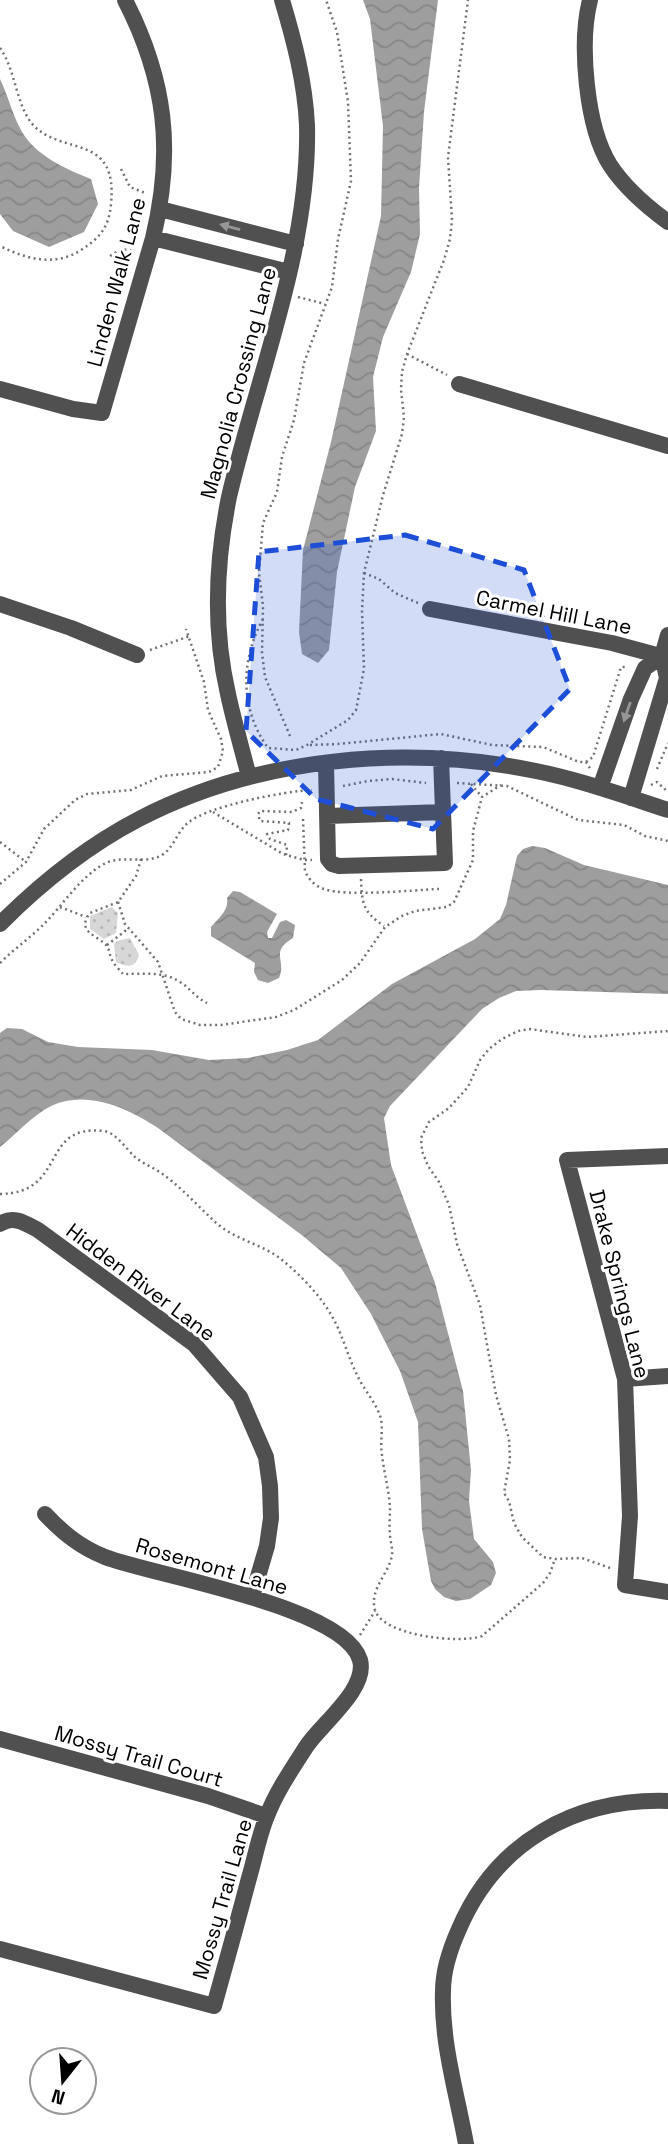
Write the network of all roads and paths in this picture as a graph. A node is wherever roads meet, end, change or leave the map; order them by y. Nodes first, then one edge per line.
1 (125, 0) edge
2 (282, 0) edge
3 (326, 0) edge
4 (468, 0) edge
5 (590, 0) edge
6 (0, 48) edge
7 (121, 170) dead end
8 (161, 202) junction
9 (668, 222) edge
10 (153, 238) junction
11 (296, 244) junction
12 (0, 246) edge
13 (148, 255) junction
14 (110, 256) dead end
15 (289, 272) junction
16 (283, 293) junction
17 (325, 304) junction
18 (407, 354) junction
19 (459, 383) joint
20 (0, 389) edge
21 (668, 446) edge
22 (364, 573) junction
23 (0, 604) edge
24 (430, 609) joint
25 (263, 619) junction
26 (186, 629) dead end
27 (668, 635) edge
28 (190, 636) junction
29 (137, 655) joint
30 (665, 657) edge
31 (621, 667) dead end
32 (290, 736) dead end
33 (668, 743) edge
34 (441, 758) junction
35 (586, 762) dead end
36 (326, 763) junction
37 (249, 777) junction
38 (657, 782) dead end
39 (442, 783) junction
40 (470, 784) junction
41 (501, 785) junction
42 (600, 788) junction
43 (326, 789) junction
44 (482, 797) junction
45 (631, 798) junction
46 (302, 802) dead end
47 (668, 810) edge
48 (213, 812) junction
49 (443, 812) junction
50 (327, 816) junction
51 (668, 841) edge
52 (0, 842) edge
53 (286, 855) junction
54 (141, 859) junction
55 (328, 859) junction
56 (26, 862) junction
57 (361, 866) junction
58 (0, 884) edge
59 (118, 902) junction
60 (61, 907) junction
61 (86, 917) junction
62 (0, 924) edge
63 (385, 927) junction
64 (129, 928) junction
65 (107, 945) junction
66 (0, 963) edge
67 (164, 975) junction
68 (207, 1003) dead end
69 (668, 1031) edge
70 (668, 1156) edge
71 (0, 1194) edge
72 (3, 1222) edge
73 (668, 1376) edge
74 (625, 1379) junction
75 (45, 1514) dead end
76 (555, 1559) junction
77 (625, 1580) junction
78 (668, 1591) edge
79 (252, 1597) junction
80 (375, 1611) junction
81 (352, 1646) junction
82 (361, 1664) joint
83 (0, 1739) edge
84 (668, 1801) edge
85 (267, 1816) junction
86 (0, 1949) edge
87 (466, 2144) edge

1 - 8 street, Linden Walk Lane
2 - 11 street, Magnolia Crossing Lane
3 - 17 path
4 - 18 path
5 - 9 street
6 - 12 path
7 - 8 path
8 - 10 street, Linden Walk Lane
11 -> 8 street
10 - 13 street, Linden Walk Lane
10 - 15 street
11 - 15 street, Magnolia Crossing Lane
13 - 14 path
13 - 20 street, Linden Walk Lane
15 - 16 street, Magnolia Crossing Lane
16 - 17 path
16 - 37 street, Magnolia Crossing Lane
17 - 25 path
18 - 19 path
18 - 22 path
19 - 21 street
22 - 24 path
22 - 25 path
23 - 29 street
24 - 30 street, Carmel Hill Lane
25 - 32 path
26 - 28 path
27 - 30 street
28 - 29 path
28 - 56 path
30 -> 42 street
30 - 45 street
31 - 35 path
33 - 38 path
34 - 36 street
34 - 39 street
34 - 42 street
36 - 37 street
36 - 43 street
37 - 62 street
39 - 40 path
39 - 43 path
39 - 49 street
40 - 41 path
40 - 44 path
41 - 44 path
41 - 51 path
42 - 45 street
43 - 48 path
43 - 50 street
44 - 63 path
45 - 47 street
46 - 53 path
48 - 53 path
48 - 54 path
49 - 50 street
49 - 57 street
50 - 55 street
52 - 56 path
53 - 55 path
54 - 59 path
54 - 60 path
55 - 57 street
56 - 58 path
57 - 63 path
59 - 61 path
59 - 64 path
60 - 61 path
60 - 66 path
61 - 65 path
63 - 67 path
64 - 65 path
64 - 67 path
65 - 67 path
67 - 68 path
69 - 76 path
70 - 74 street, Drake Springs Lane
71 - 80 path
72 - 79 street, Hidden River Lane
73 - 74 street
74 - 77 street, Drake Springs Lane
75 - 79 street, Rosemont Lane
76 - 77 path
76 - 80 path
77 - 78 street
79 - 81 street, Rosemont Lane
80 - 81 path
81 - 82 street, Rosemont Lane
82 - 85 street, Mossy Trail Lane
83 - 85 street, Mossy Trail Court
84 - 87 street
85 - 86 street, Mossy Trail Lane

